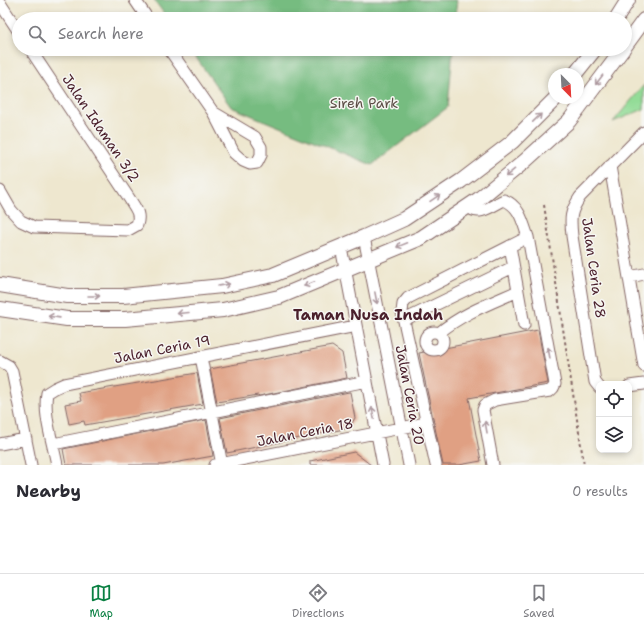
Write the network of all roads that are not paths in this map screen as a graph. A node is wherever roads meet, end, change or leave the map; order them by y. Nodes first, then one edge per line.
1 (135, 0) edge
2 (628, 0) edge
3 (0, 3) edge
4 (143, 12) edge
5 (620, 12) edge
6 (644, 20) edge
7 (12, 21) edge
8 (632, 36) edge
9 (35, 56) edge
10 (174, 56) edge
11 (589, 56) edge
12 (618, 56) edge
13 (580, 68) edge
14 (550, 104) edge
15 (213, 112) junction
16 (644, 132) edge
17 (610, 166) junction
18 (0, 191) edge
19 (468, 206) junction
20 (364, 237) junction
21 (528, 237) junction
22 (510, 246) junction
23 (341, 247) junction
24 (368, 260) junction
25 (514, 267) junction
26 (345, 269) junction
27 (644, 274) edge
28 (630, 277) junction
29 (0, 285) edge
30 (518, 291) junction
31 (0, 309) edge
32 (404, 320) junction
33 (524, 325) dead end
34 (356, 326) junction
35 (439, 334) junction
36 (425, 338) junction
37 (408, 344) junction
38 (201, 357) junction
39 (0, 361) edge
40 (644, 366) edge
41 (367, 381) junction
42 (596, 383) edge
43 (644, 384) edge
44 (632, 386) edge
45 (212, 412) junction
46 (426, 423) junction
47 (402, 428) junction
48 (376, 433) junction
49 (26, 440) junction
50 (0, 444) edge
51 (53, 444) junction
52 (30, 465) edge
53 (57, 465) edge
54 (219, 465) edge
55 (382, 465) edge
56 (409, 465) edge
57 (436, 465) edge
58 (493, 465) edge

1 - 4 street
2 - 5 main road
3 - 7 street
6 - 8 main road
9 - 18 street, Jalan Idaman 3/2
10 - 15 street
11 - 13 main road
12 -> 19 main road
20 -> 14 main road
15 - 15 street
16 - 17 street, Jalan Ceria 28
17 - 28 street
17 - 42 street, Jalan Ceria 28
19 - 21 street
19 -> 24 main road
20 - 23 main road
20 - 24 street, Jalan Ceria 20
21 - 22 street
58 -> 21 street
22 - 25 street
22 - 32 street
23 - 26 street
29 -> 23 main road
24 - 26 main road
24 -> 47 street, Jalan Ceria 20
25 - 30 street
25 - 32 street
26 -> 31 main road
26 - 34 street
27 - 28 street
28 - 40 street
30 - 33 street
30 - 35 street
32 - 37 street
34 - 38 street, Jalan Ceria 19
34 - 41 street
35 - 36 street
35 - 36 street
36 - 37 street
37 - 46 street
38 - 45 street
38 - 51 street, Jalan Ceria 19
39 - 49 street
41 - 45 street
48 -> 41 street
43 - 44 street
45 - 51 street
45 - 54 street
46 - 47 street, Jalan Ceria 18
46 - 57 street
47 - 48 street, Jalan Ceria 18
47 - 56 street, Jalan Ceria 20
48 - 54 street, Jalan Ceria 18
48 - 55 street
49 - 50 street
49 - 52 street
51 - 53 street, Jalan Ceria 19

